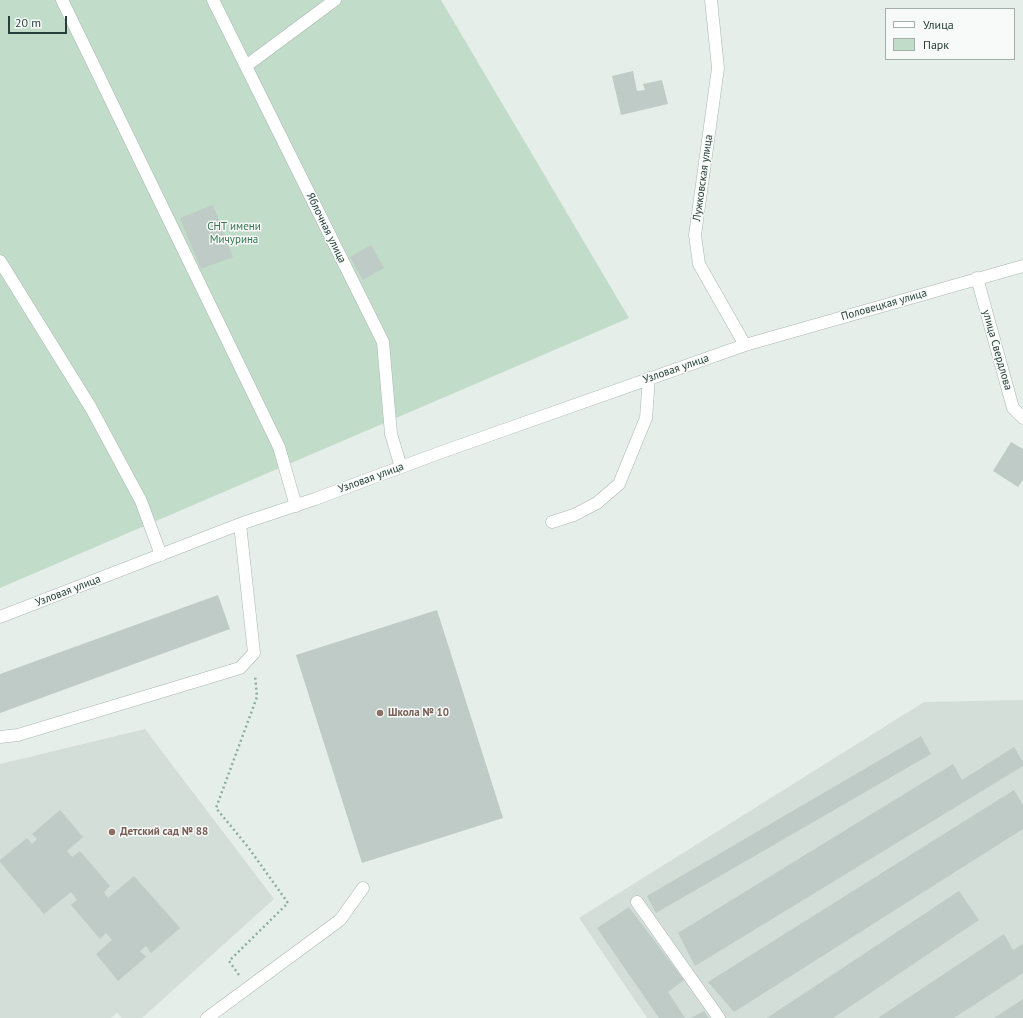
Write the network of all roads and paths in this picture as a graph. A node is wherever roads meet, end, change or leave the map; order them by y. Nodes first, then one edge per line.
1 (62, 0) edge
2 (213, 0) edge
3 (335, 0) edge
4 (711, 0) edge
5 (246, 66) junction
6 (0, 261) edge
7 (1023, 266) edge
8 (977, 278) junction
9 (745, 345) junction
10 (649, 378) junction
11 (1023, 418) edge
12 (401, 467) junction
13 (296, 506) junction
14 (552, 522) dead end
15 (240, 524) junction
16 (161, 555) junction
17 (0, 618) edge
18 (254, 653) junction
19 (0, 737) edge
20 (363, 888) dead end
21 (637, 902) dead end
22 (249, 987) junction
23 (207, 1018) edge
24 (719, 1018) edge

1 - 13 street
2 - 5 street, Яблочная улица
3 - 5 street
4 - 9 street, Лужковская улица
5 - 12 street, Яблочная улица
6 - 16 street
7 - 8 street, Половецкая улица
8 - 9 street, Половецкая улица
8 - 11 street, улица Свердлова
9 - 10 street, Узловая улица
10 - 12 street, Узловая улица
10 - 14 street
12 - 13 street, Узловая улица
13 - 15 street, Узловая улица
15 - 16 street, Узловая улица
15 - 18 street
16 - 17 street, Узловая улица
18 - 19 street
18 - 22 path
20 - 22 street
21 - 24 street
22 - 23 street

